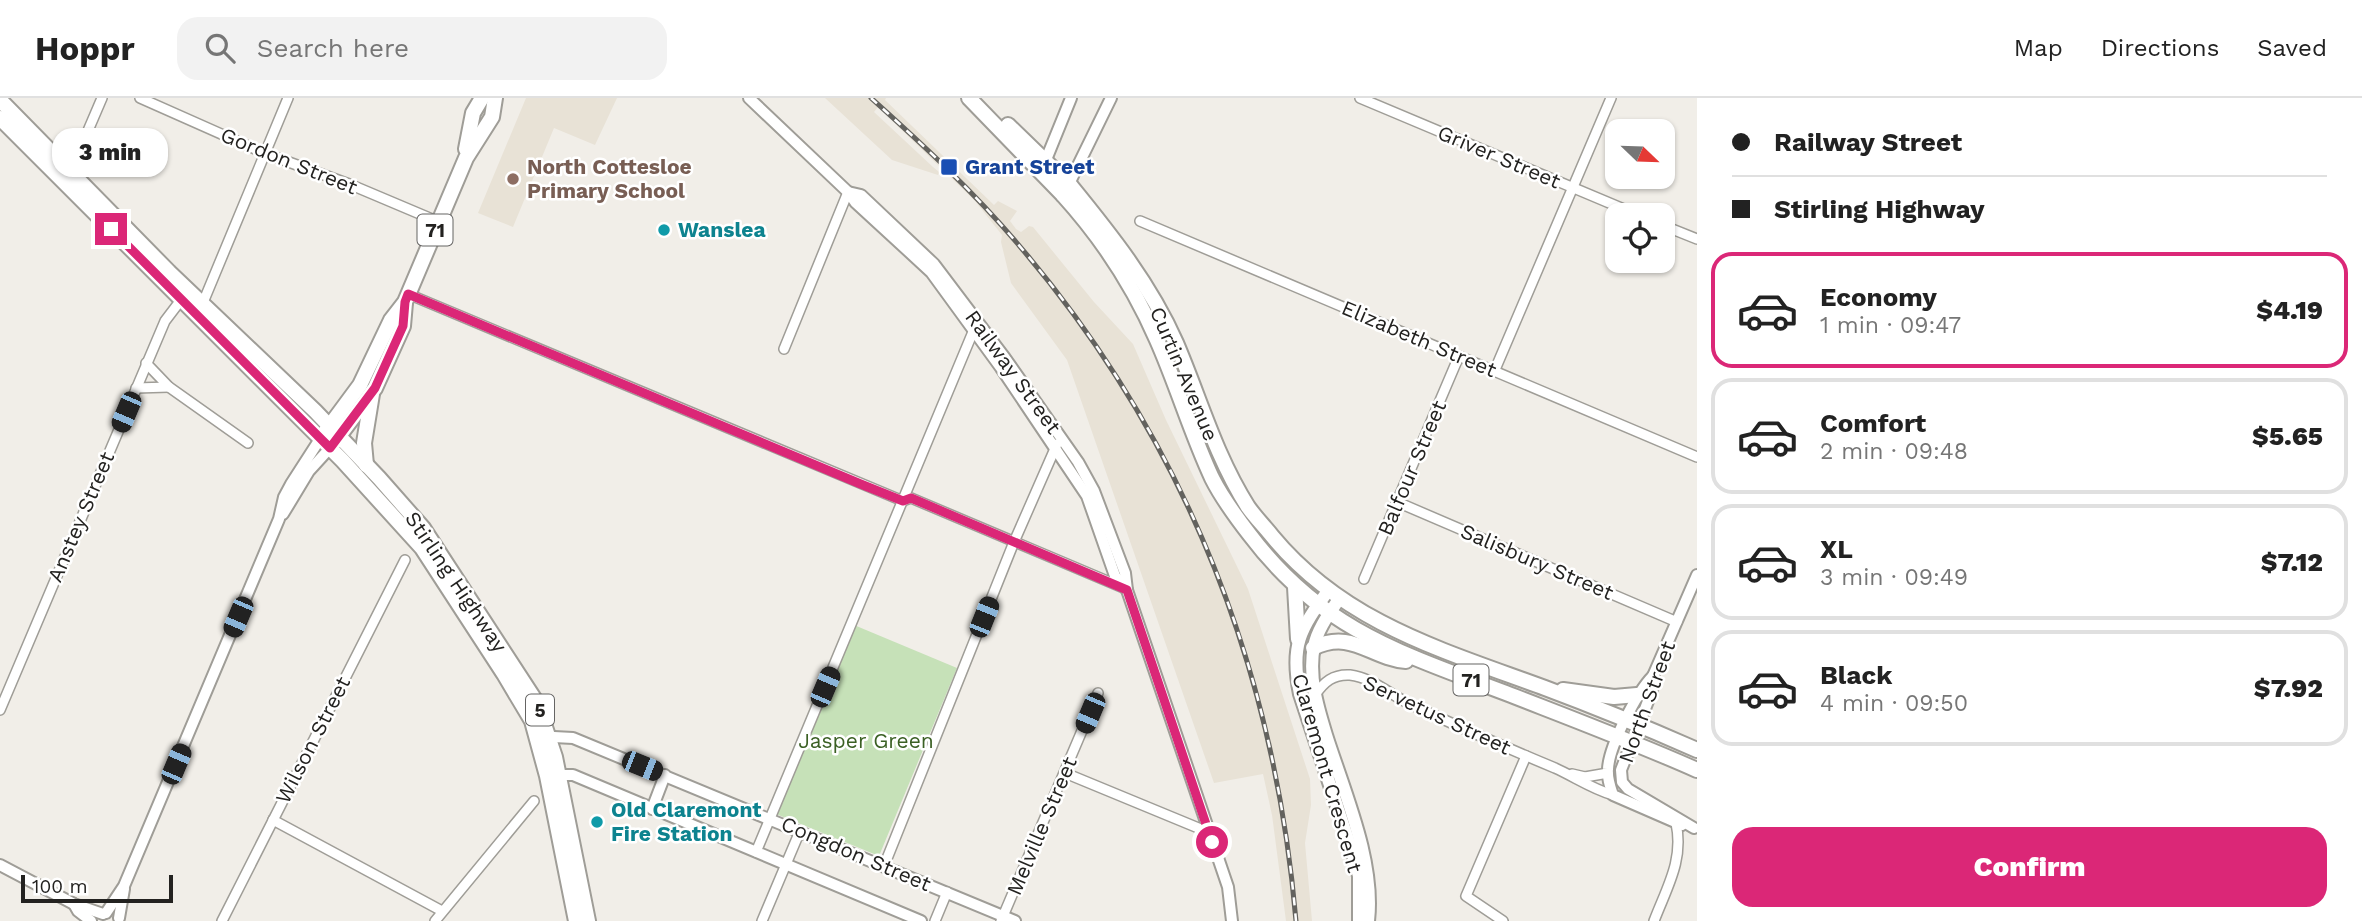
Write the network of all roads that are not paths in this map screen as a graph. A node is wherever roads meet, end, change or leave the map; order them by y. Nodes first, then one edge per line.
1 (102, 98) edge
2 (140, 98) edge
3 (288, 98) edge
4 (482, 98) edge
5 (495, 98) edge
6 (749, 98) edge
7 (969, 98) edge
8 (979, 98) edge
9 (1071, 98) edge
10 (1111, 98) edge
11 (1360, 98) edge
12 (1611, 98) edge
13 (1, 110) edge
14 (87, 133) dead end
15 (264, 153) junction
16 (466, 158) junction
17 (1043, 166) junction
18 (1572, 188) junction
19 (1066, 190) junction
20 (848, 192) junction
21 (1609, 203) edge
22 (1140, 221) dead end
23 (439, 222) junction
24 (1675, 230) edge
25 (1697, 239) edge
26 (185, 295) junction
27 (407, 298) junction
28 (204, 299) junction
29 (975, 327) junction
30 (784, 349) dead end
31 (1459, 356) junction
32 (146, 363) junction
33 (1494, 372) junction
34 (169, 387) junction
35 (136, 388) junction
36 (372, 394) junction
37 (330, 437) junction
38 (1058, 442) junction
39 (248, 443) dead end
40 (1697, 457) edge
41 (366, 464) junction
42 (903, 501) junction
43 (1397, 502) junction
44 (1014, 542) junction
45 (405, 560) dead end
46 (1697, 575) edge
47 (1364, 579) dead end
48 (1295, 587) junction
49 (1127, 590) junction
50 (1334, 595) junction
51 (1323, 609) junction
52 (1677, 622) junction
53 (1298, 639) junction
54 (1313, 648) junction
55 (1425, 663) junction
56 (1653, 676) junction
57 (1548, 689) junction
58 (1098, 693) dead end
59 (1315, 695) junction
60 (1637, 695) junction
61 (0, 710) edge
62 (1315, 718) junction
63 (1632, 722) junction
64 (1625, 739) junction
65 (545, 741) junction
66 (1697, 750) edge
67 (1526, 756) junction
68 (1697, 770) edge
69 (1564, 772) junction
70 (1065, 773) junction
71 (1608, 773) junction
72 (552, 775) junction
73 (665, 775) junction
74 (1628, 789) joint
75 (1613, 795) junction
76 (534, 801) dead end
77 (652, 809) junction
78 (770, 819) junction
79 (273, 820) junction
80 (1676, 823) junction
81 (1696, 829) edge
82 (800, 831) junction
83 (1208, 832) junction
84 (757, 852) junction
85 (786, 864) junction
86 (0, 865) edge
87 (884, 866) junction
88 (124, 886) junction
89 (947, 892) junction
90 (74, 904) junction
91 (442, 912) junction
92 (102, 916) edge
93 (1002, 918) edge
94 (120, 920) edge
95 (91, 921) edge
96 (222, 921) edge
97 (435, 921) edge
98 (576, 921) edge
99 (588, 921) edge
100 (762, 921) edge
101 (921, 921) edge
102 (935, 921) edge
103 (1015, 921) edge
104 (1232, 921) edge
105 (1359, 921) edge
106 (1368, 921) edge
107 (1503, 921) edge
108 (1654, 921) edge

1 - 14 street
2 - 15 street, Gordon Street
3 - 15 street
4 - 16 main road, 71
5 - 16 main road, 71
6 - 20 street, Railway Street
7 - 17 main road, Curtin Avenue / 71
8 - 17 main road, Curtin Avenue / 71
9 - 17 street
10 - 19 street
11 - 18 street, Griver Street
12 - 18 street
13 - 26 main road, Stirling Highway / 5
15 - 23 street, Gordon Street
15 - 28 street
16 - 23 main road, 71
17 - 19 main road, Curtin Avenue / 71
18 - 21 street, Griver Street
18 - 33 street
19 - 48 main road, Curtin Avenue / 71
19 - 50 main road, Curtin Avenue / 71
20 - 29 street, Railway Street
20 - 30 street
22 - 31 street, Elizabeth Street
23 - 27 main road, 71
24 - 25 street
26 - 28 main road, Stirling Highway / 5
26 - 32 street, Anstey Street
26 - 37 main road, Stirling Highway / 5
27 - 36 main road, 71
27 - 37 main road, 71
27 - 42 street
28 - 37 main road, Stirling Highway / 5
29 - 38 street, Railway Street
29 - 42 street
31 - 33 street, Elizabeth Street
31 - 43 street, Balfour Street
32 - 34 street
32 - 35 street, Anstey Street
33 - 40 street, Elizabeth Street
34 - 35 street
34 - 39 street
35 - 61 street, Anstey Street
36 - 37 main road, 71
36 - 41 main road, 71
37 - 41 main road, Stirling Highway / 5
37 - 65 main road, Stirling Highway / 5
37 - 88 street
38 - 44 street
38 - 49 street, Railway Street
41 - 65 main road, Stirling Highway / 5
42 - 44 street
42 - 78 street
43 - 47 street, Balfour Street
43 - 52 street, Salisbury Street
44 - 49 street
44 - 87 street
45 - 79 street, Wilson Street
46 - 52 street, North Street
48 - 51 main road, 71
48 - 53 main road
49 - 83 street, Railway Street
50 - 51 main road, Claremont Crescent
50 - 57 main road, 71
51 - 53 main road, Claremont Crescent
51 - 54 main road, Claremont Crescent
51 - 55 main road, 71
52 - 56 street, North Street
53 - 62 main road, Claremont Crescent
54 - 55 main road
54 - 59 main road, Claremont Crescent
55 - 64 main road, 71
56 - 60 street
56 - 63 street, North Street
57 - 60 main road
57 - 63 main road, 71
58 - 70 street, Melville Street
59 - 62 main road, Claremont Crescent
59 - 67 street, Servetus Street
60 - 63 street
62 - 105 main road, Claremont Crescent
62 - 106 main road, Claremont Crescent
63 - 64 street
63 - 66 main road, 71
64 - 68 main road, 71
64 - 71 street
64 - 74 street, North Street
65 - 72 main road, Stirling Highway / 5
65 - 73 street, Congdon Street
67 - 69 street, Servetus Street
67 - 107 street
69 - 71 street, Servetus Street
69 - 75 street, Servetus Street
70 - 83 street
70 - 93 street, Melville Street
71 - 75 street
72 - 77 street, Congdon Street
72 - 98 main road, Stirling Highway / 5
72 - 99 main road, Stirling Highway / 5
73 - 77 street
73 - 78 street, Congdon Street
74 - 81 street, Servetus Street
75 - 80 street, Servetus Street
76 - 91 street
77 - 84 street, Congdon Street
78 - 82 street, Congdon Street
78 - 84 street
79 - 91 street
79 - 96 street, Wilson Street
80 - 81 street, Servetus Street
80 - 108 street
82 - 85 street
82 - 87 street, Congdon Street
83 - 104 street, Railway Street
84 - 85 street, Congdon Street
85 - 100 street
85 - 101 street, Congdon Street
86 - 90 street
87 - 89 street, Congdon Street
88 - 92 street
88 - 94 street
89 - 93 street, Congdon Street
89 - 102 street
90 - 92 street
90 - 95 street
91 - 97 street
92 - 94 street
93 - 103 street, Congdon Street

